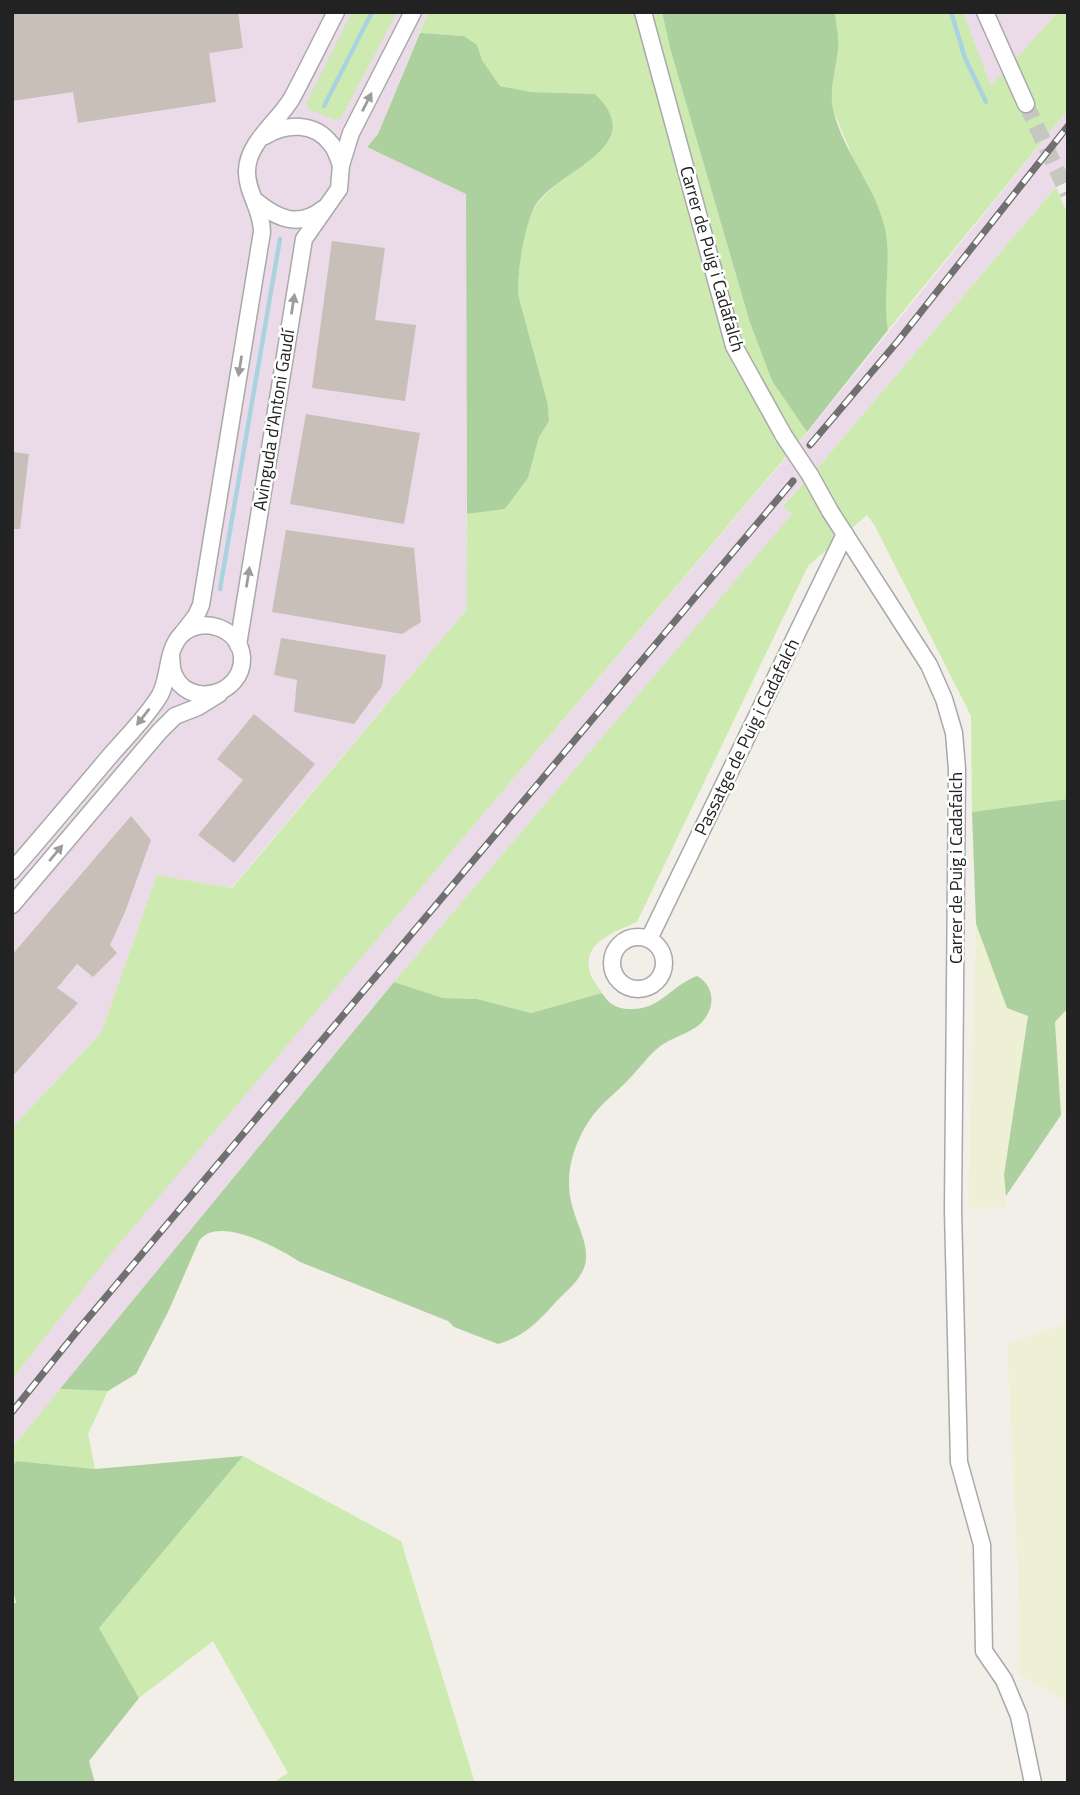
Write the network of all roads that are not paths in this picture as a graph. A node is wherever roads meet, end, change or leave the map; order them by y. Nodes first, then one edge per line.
1 (336, 12) edge
2 (413, 12) edge
3 (643, 12) edge
4 (985, 12) edge
5 (1026, 104) tunnel mouth
6 (261, 140) junction
7 (341, 165) junction
8 (257, 202) junction
9 (330, 203) junction
10 (845, 534) junction
11 (182, 634) junction
12 (238, 645) junction
13 (171, 656) junction
14 (224, 691) junction
15 (12, 872) edge
16 (12, 905) edge
17 (649, 939) dead end
18 (1033, 1783) edge

1 - 6 street
7 -> 2 street, Avinguda d'Antoni Gaudí
3 - 10 street, Carrer de Puig i Cadafalch, bridge
4 - 5 street
6 - 7 street
6 - 8 street
7 - 9 street, Avinguda d'Antoni Gaudí
8 - 9 street
8 -> 11 street
12 -> 9 street, Avinguda d'Antoni Gaudí
10 - 17 street, Passatge de Puig i Cadafalch
10 - 18 street, Carrer de Puig i Cadafalch
11 - 12 street
11 - 13 street
12 - 14 street
13 - 14 street
13 -> 15 street
16 -> 14 street

